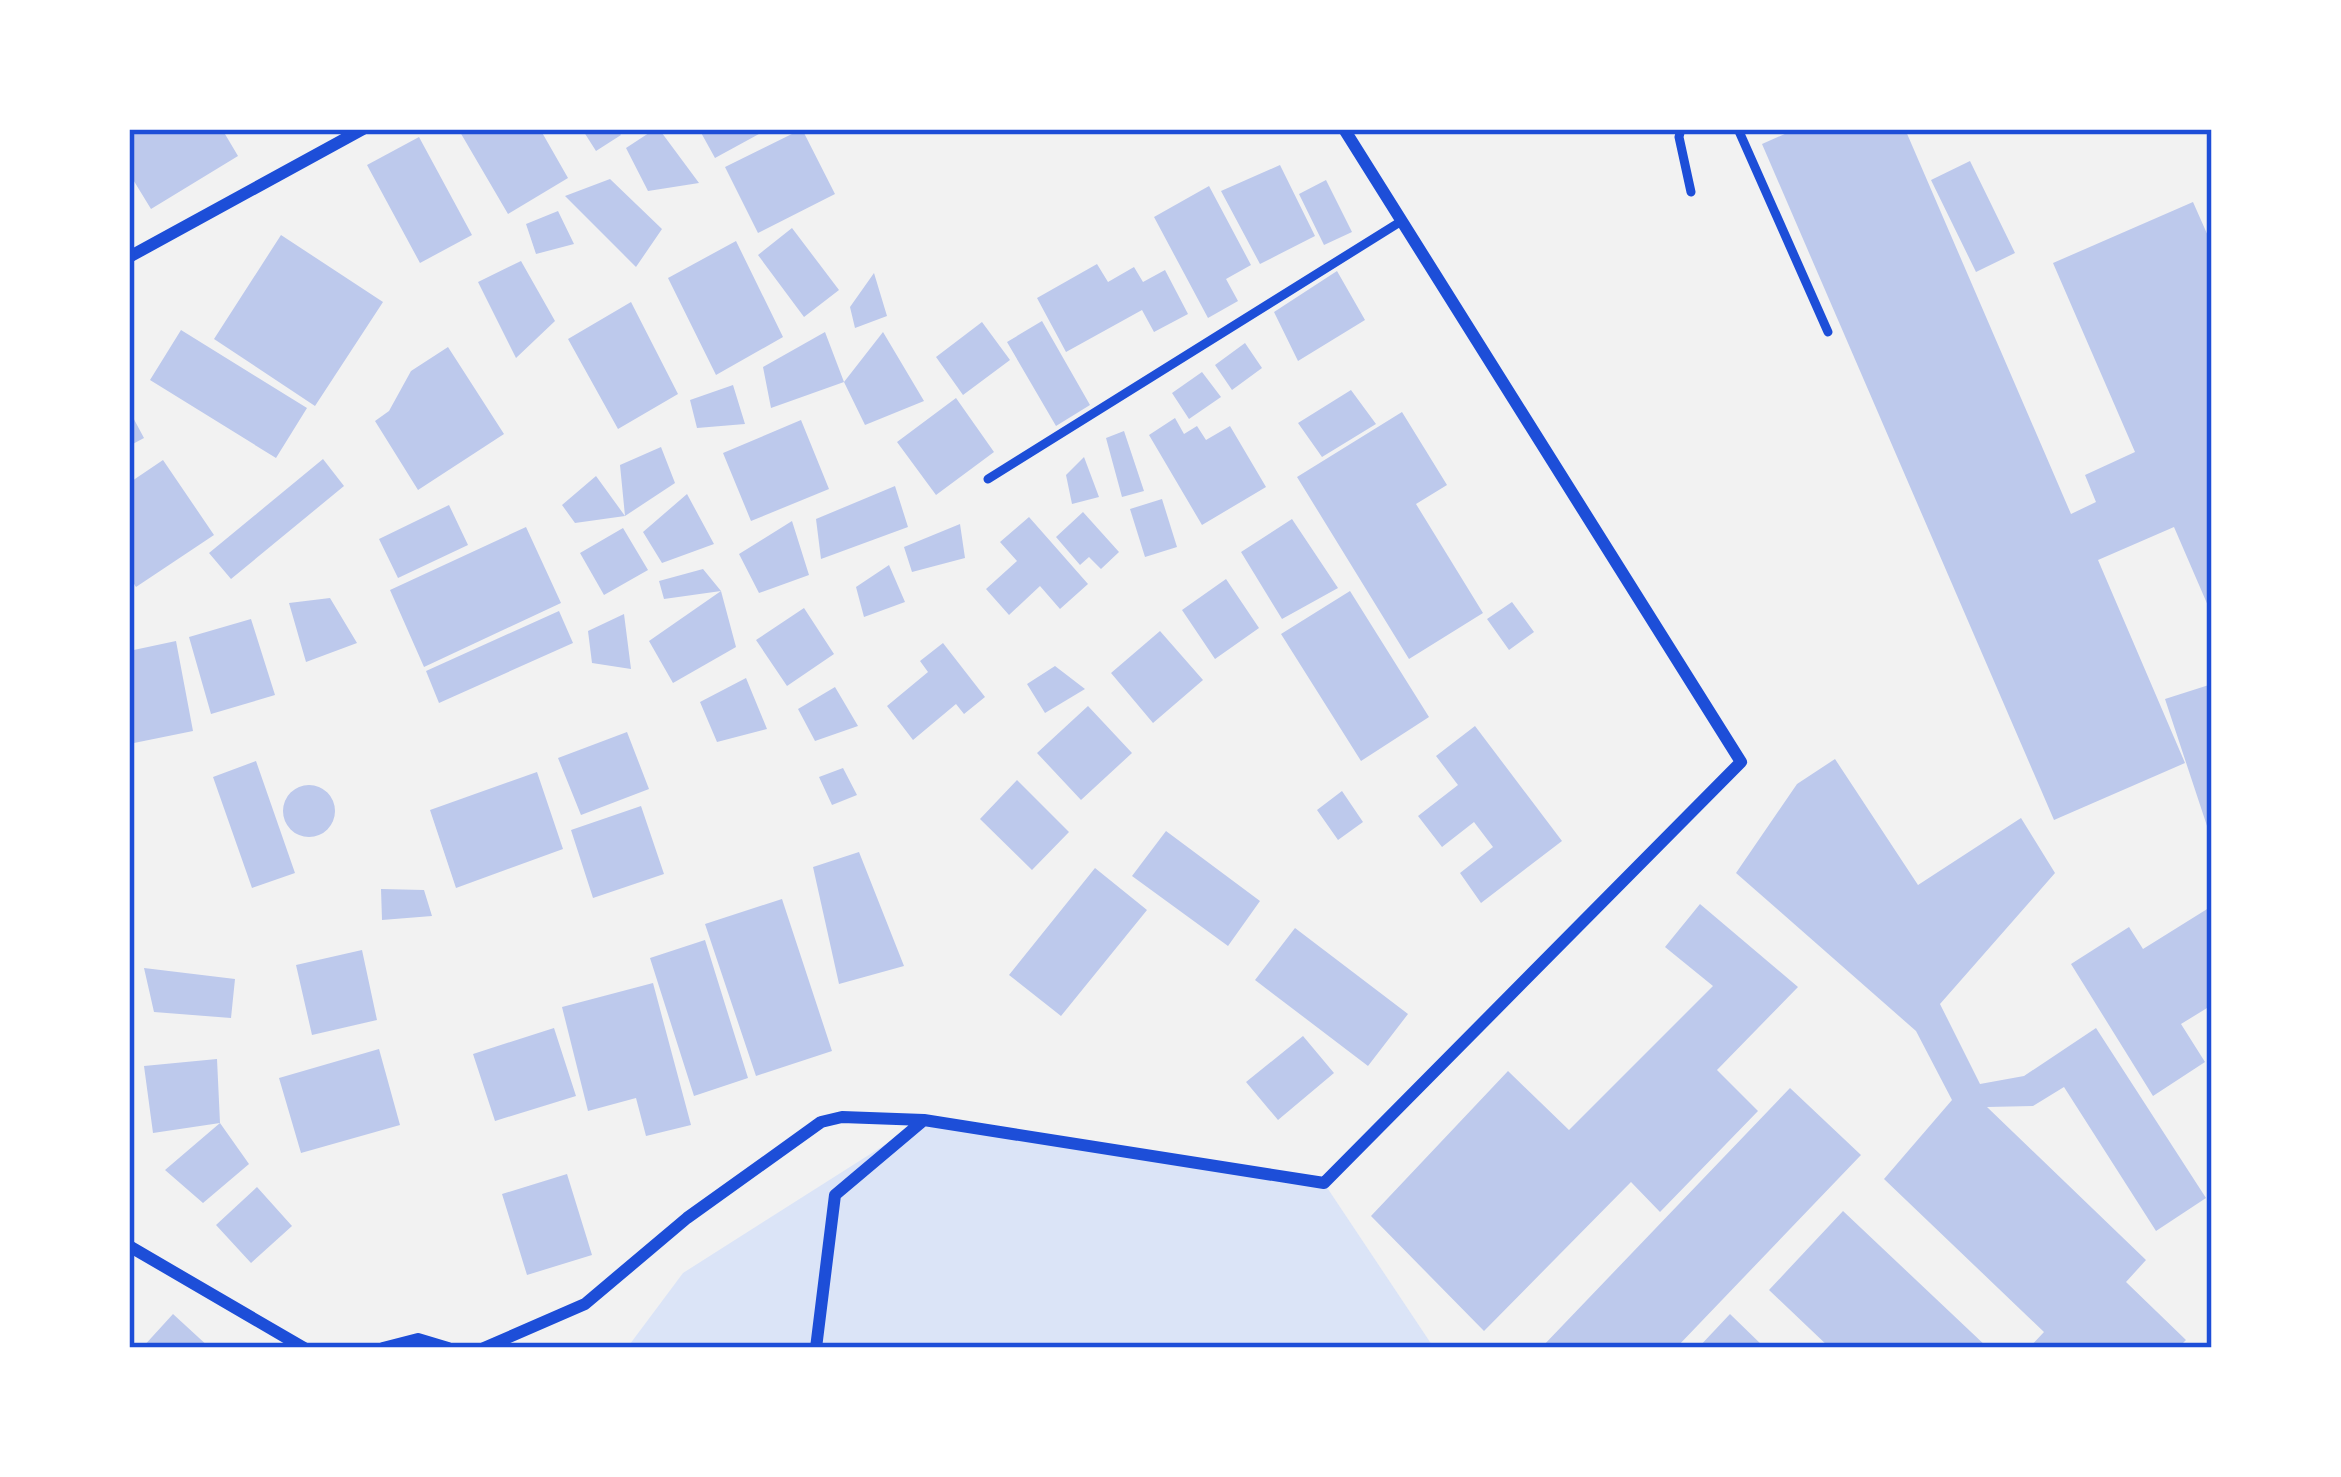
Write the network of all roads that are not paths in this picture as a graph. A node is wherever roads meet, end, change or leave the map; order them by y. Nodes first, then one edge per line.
1 (363, 129) edge
2 (1344, 129) edge
3 (1681, 129) edge
4 (1738, 129) edge
5 (1691, 192) dead end
6 (1400, 222) junction
7 (129, 257) edge
8 (1828, 332) dead end
9 (988, 478) dead end
10 (924, 1120) junction
11 (129, 1246) edge
12 (304, 1348) edge
13 (382, 1348) edge
14 (448, 1348) edge
15 (484, 1348) edge
16 (815, 1348) edge

1 - 7 street
2 - 6 street
3 - 5 lane
4 - 8 lane
6 - 9 lane
6 - 10 street
10 - 15 street
10 - 16 street
11 - 12 street
13 - 14 street

